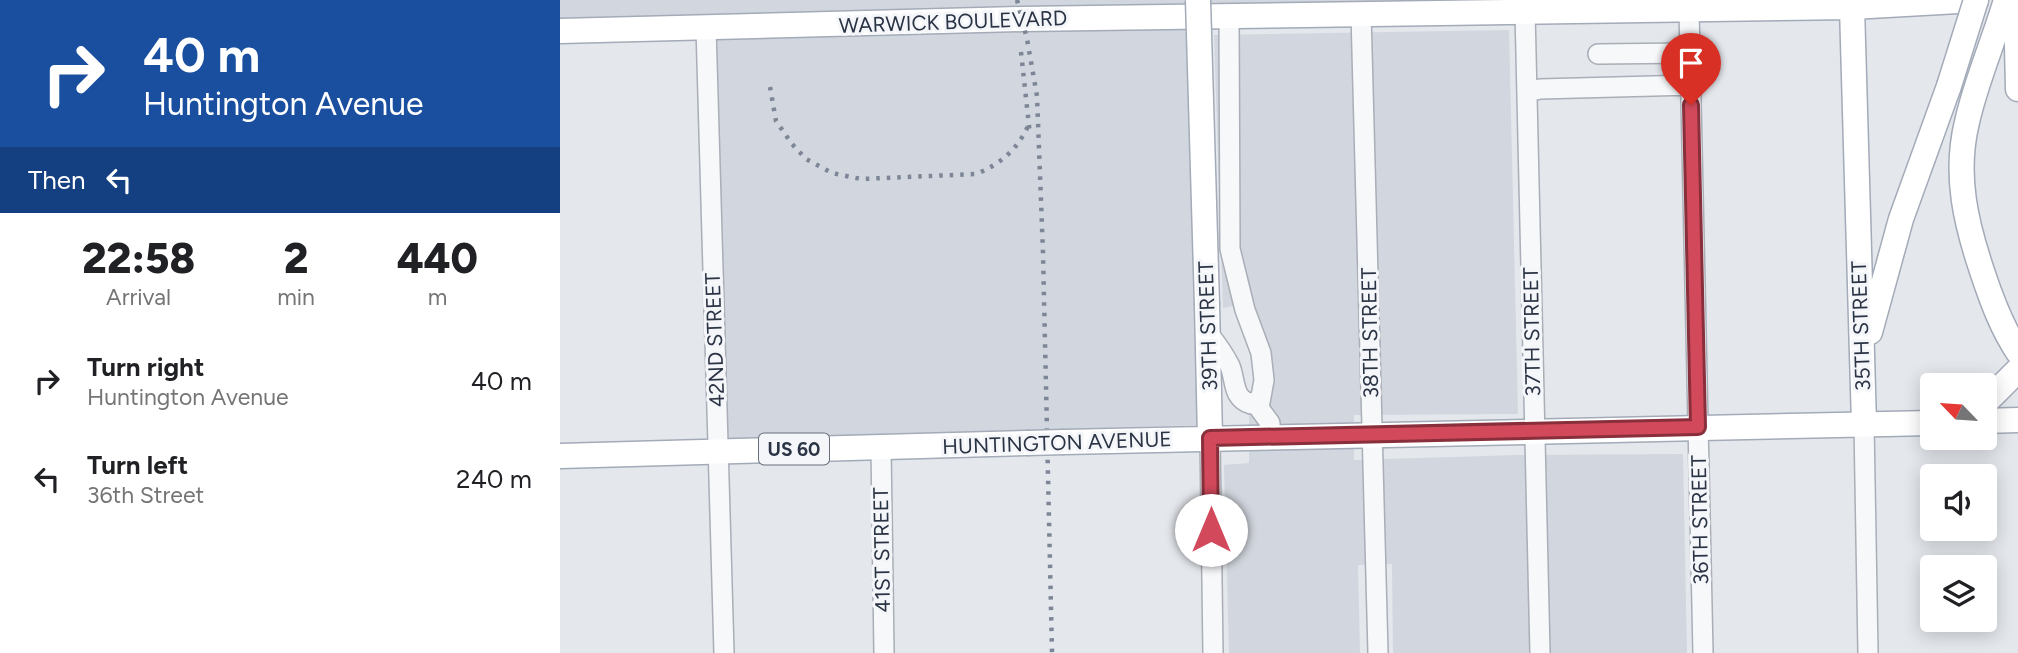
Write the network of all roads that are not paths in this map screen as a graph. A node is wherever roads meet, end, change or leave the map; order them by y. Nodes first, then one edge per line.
1 (1198, 0) edge
2 (1482, 0) edge
3 (1976, 0) edge
4 (2006, 0) edge
5 (2016, 0) edge
6 (1852, 3) edge
7 (1689, 9) junction
8 (1525, 11) junction
9 (1361, 13) junction
10 (1410, 13) junction
11 (1229, 16) junction
12 (706, 27) junction
13 (560, 31) edge
14 (1690, 53) junction
15 (1598, 54) dead end
16 (1690, 85) junction
17 (2018, 89) edge
18 (1527, 92) junction
19 (1208, 332) junction
20 (2018, 352) edge
21 (1863, 366) junction
22 (2018, 370) edge
23 (1997, 393) edge
24 (1260, 399) junction
25 (2018, 420) edge
26 (1997, 421) edge
27 (1920, 423) edge
28 (1864, 424) junction
29 (1698, 427) junction
30 (1534, 430) junction
31 (1372, 435) junction
32 (1270, 437) junction
33 (1210, 438) junction
34 (880, 447) junction
35 (719, 451) junction
36 (560, 456) edge
37 (724, 653) edge
38 (884, 653) edge
39 (1213, 653) edge
40 (1378, 653) edge
41 (1539, 653) edge
42 (1703, 653) edge
43 (1868, 653) edge

1 - 19 main road, 39TH STREET, bridge
2 - 10 main road
3 - 6 main road, WARWICK BOULEVARD
3 - 21 main road, bridge
4 - 20 main road
5 - 17 main road
6 - 7 main road, WARWICK BOULEVARD
6 - 21 main road, 35TH STREET
7 - 8 main road, WARWICK BOULEVARD
7 - 14 street, 36TH STREET
8 - 10 main road, WARWICK BOULEVARD
8 - 18 street, 37TH STREET
9 - 10 main road, WARWICK BOULEVARD
9 - 11 main road, WARWICK BOULEVARD
9 - 31 street, 38TH STREET
11 - 12 main road, WARWICK BOULEVARD
11 - 24 street
12 - 13 main road, WARWICK BOULEVARD
12 - 35 street, 42ND STREET
14 - 15 street
14 - 16 street, 36TH STREET
16 - 18 street
16 - 29 street, 36TH STREET
18 - 30 street, 37TH STREET
19 - 24 street
19 - 33 main road, 39TH STREET
21 - 28 main road, 35TH STREET
22 - 23 main road
24 - 32 street
25 - 26 main road
27 - 28 main road, HUNTINGTON AVENUE / US 60
28 - 29 main road, HUNTINGTON AVENUE / US 60
28 - 43 street, 35TH STREET
29 - 30 main road, HUNTINGTON AVENUE / US 60
29 - 42 street, 36TH STREET
30 - 31 main road, HUNTINGTON AVENUE / US 60
30 - 41 street, 37TH STREET
31 - 32 main road, HUNTINGTON AVENUE / US 60
31 - 40 street, 38TH STREET
32 - 33 main road, HUNTINGTON AVENUE / US 60
33 - 34 main road, HUNTINGTON AVENUE / US 60, bridge
33 - 39 street, 39TH STREET
34 - 35 main road, HUNTINGTON AVENUE / US 60
34 - 38 street, 41ST STREET
35 - 36 main road, HUNTINGTON AVENUE / US 60
35 - 37 street, 42ND STREET

